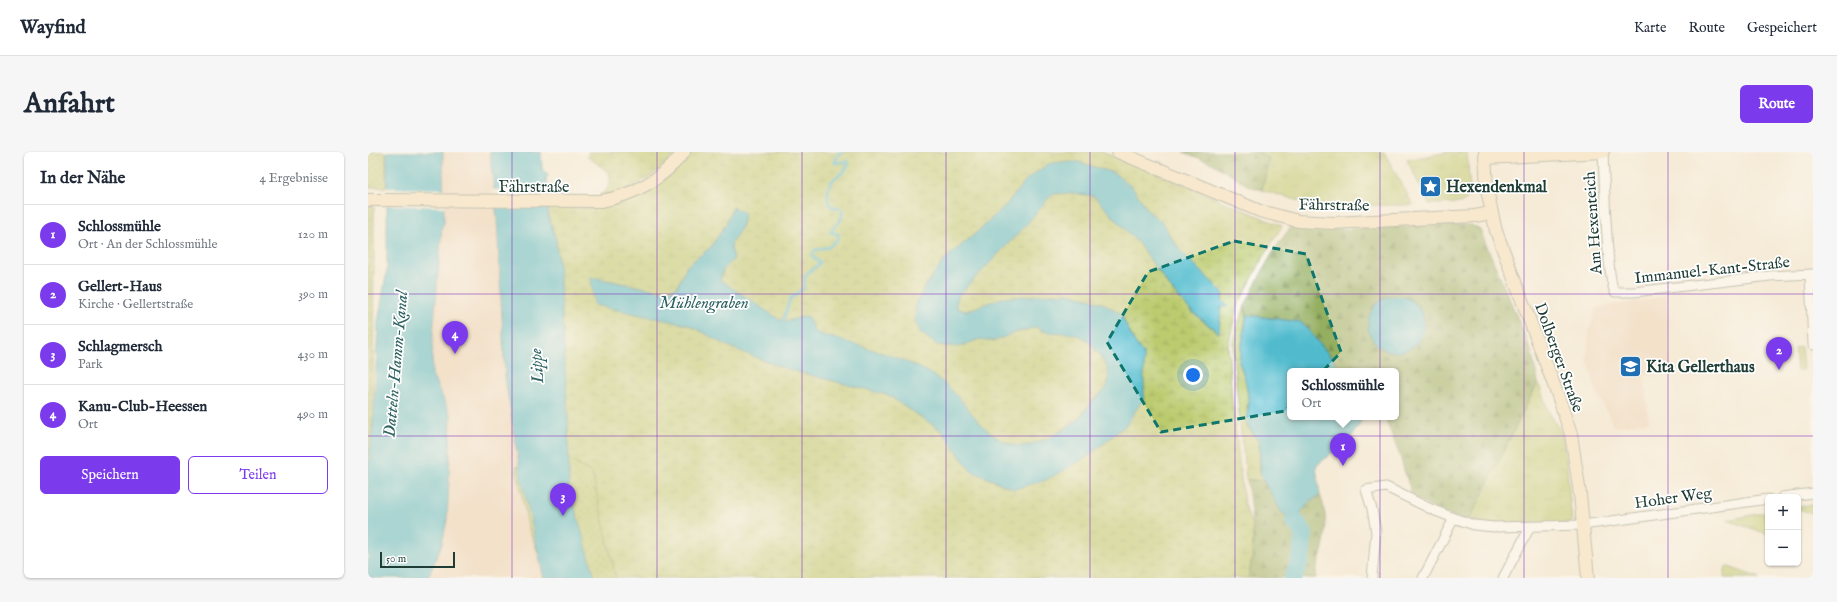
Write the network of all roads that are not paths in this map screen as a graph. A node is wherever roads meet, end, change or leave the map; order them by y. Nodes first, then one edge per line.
1 (684, 152) edge
2 (1118, 152) edge
3 (1599, 152) edge
4 (1485, 155) edge
5 (371, 200) edge
6 (1491, 213) junction
7 (1811, 274) edge
8 (1615, 292) joint
9 (1812, 306) edge
10 (1813, 345) edge
11 (1813, 492) edge
12 (1801, 494) edge
13 (1765, 499) edge
14 (1454, 518) junction
15 (1583, 525) junction
16 (1530, 526) junction
17 (1372, 578) edge
18 (1423, 578) edge
19 (1503, 578) edge
20 (1588, 578) edge

1 - 5 main road, Fährstraße
2 - 6 main road, Fährstraße
3 - 4 main road
3 - 8 street, Am Hexenteich
4 - 6 main road, Dolberger Straße
6 - 15 main road, Dolberger Straße
7 - 8 street, Immanuel-Kant-Straße
7 - 9 street
9 - 10 street
11 - 12 street
13 - 15 street, Hoher Weg
14 - 16 street, Hoher Weg
14 - 17 street, Hoher Weg
14 - 18 street
15 - 16 street, Hoher Weg
15 - 20 main road, Dolberger Straße
16 - 19 street

